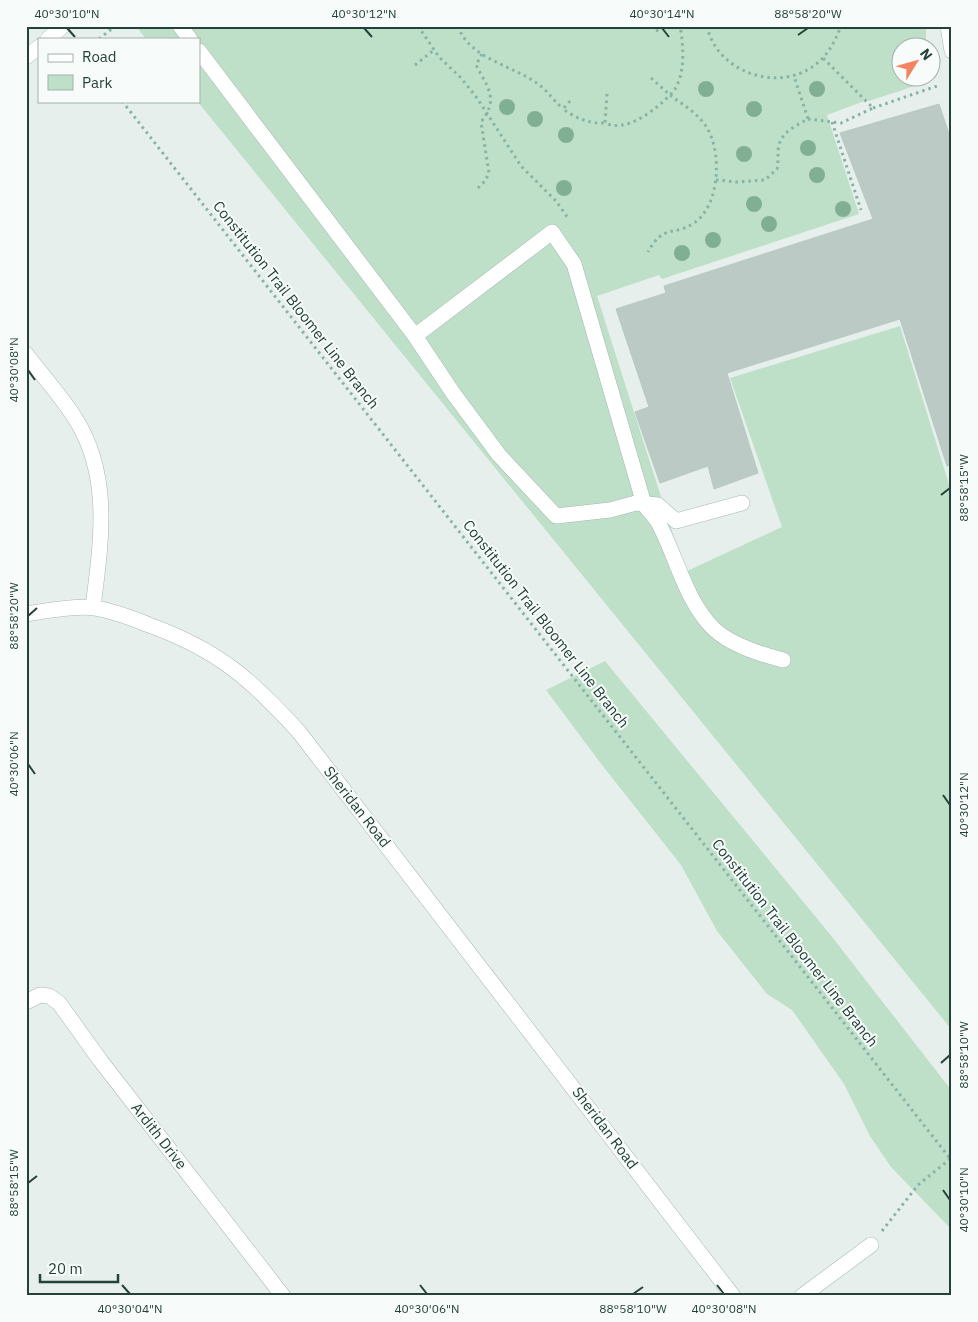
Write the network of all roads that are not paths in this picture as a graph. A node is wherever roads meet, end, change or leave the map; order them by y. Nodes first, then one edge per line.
1 (63, 26) edge
2 (180, 26) edge
3 (948, 26) edge
4 (49, 38) edge
5 (189, 38) edge
6 (38, 48) edge
7 (200, 51) edge
8 (952, 51) edge
9 (26, 57) edge
10 (415, 336) junction
11 (26, 354) edge
12 (742, 503) dead end
13 (644, 504) junction
14 (93, 607) junction
15 (26, 614) edge
16 (783, 660) dead end
17 (26, 1002) edge
18 (871, 1245) road end
19 (283, 1296) edge
20 (733, 1296) edge
21 (802, 1296) edge

1 - 4 street
2 - 5 street
3 - 8 street
6 - 9 street
7 - 10 street
10 - 13 street
10 - 13 street
11 - 14 street
12 - 13 street
13 - 16 street
14 - 15 street
14 - 20 street, Sheridan Road
17 - 19 street, Ardith Drive
18 - 21 street

